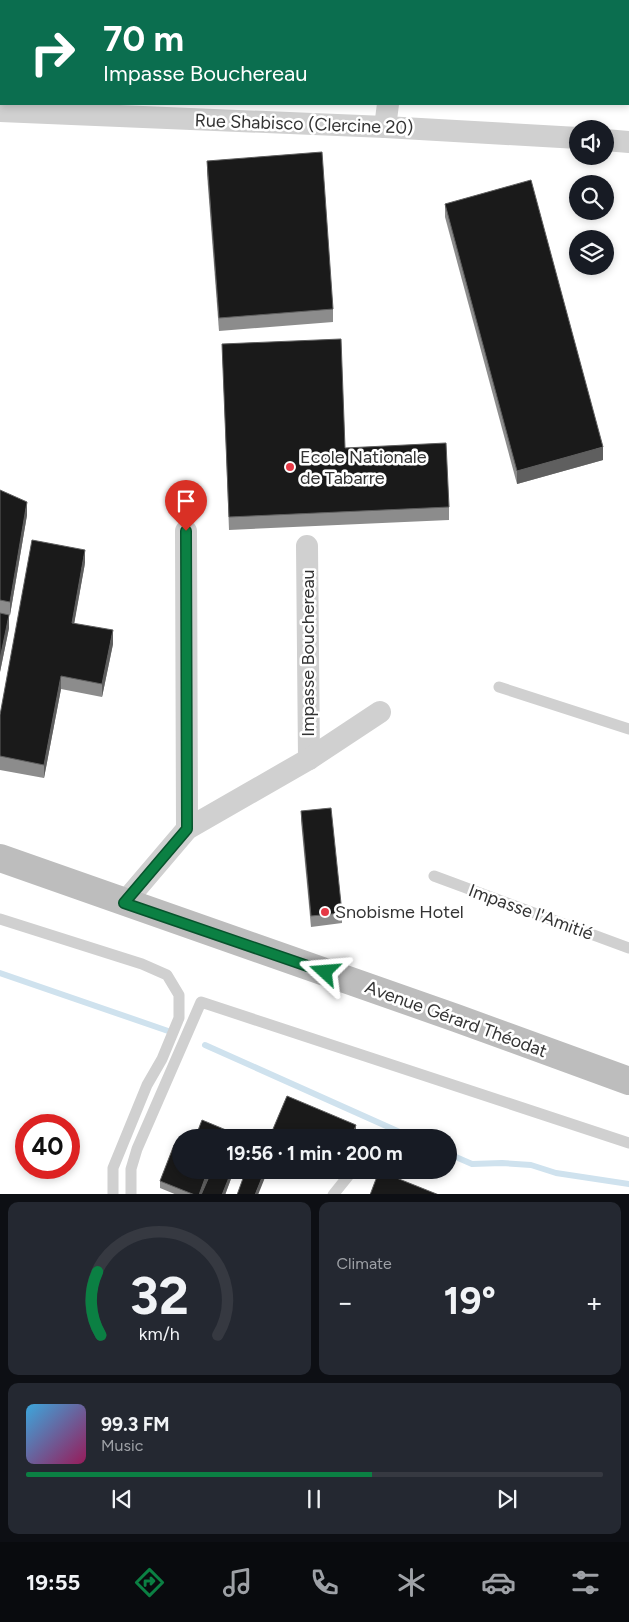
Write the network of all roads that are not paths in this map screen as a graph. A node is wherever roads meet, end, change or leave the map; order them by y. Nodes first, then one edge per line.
1 (388, 105) edge
2 (122, 110) edge
3 (0, 111) edge
4 (385, 127) junction
5 (569, 137) edge
6 (614, 141) edge
7 (629, 142) edge
8 (186, 531) dead end
9 (307, 546) dead end
10 (499, 687) dead end
11 (380, 712) dead end
12 (629, 729) edge
13 (309, 759) junction
14 (187, 829) junction
15 (0, 858) edge
16 (434, 876) dead end
17 (124, 903) junction
18 (0, 919) edge
19 (629, 948) edge
20 (629, 1081) edge
21 (629, 1143) edge
22 (345, 1179) edge
23 (113, 1194) edge
24 (131, 1194) edge
25 (332, 1194) edge

1 - 4 street
2 - 3 street, Rue Shabisco (Clercine 20)
2 - 4 street, Rue Shabisco (Clercine 20)
4 - 5 street, Rue Shabisco (Clercine 20)
6 - 7 street
8 - 14 street
9 - 13 street, Impasse Bouchereau
10 - 12 lane
11 - 13 street, Impasse Bouchereau
13 - 14 street, Impasse Bouchereau
14 - 17 street, Impasse Bouchereau
15 - 17 street, Avenue Gérard Théodat
16 - 19 lane, Impasse l'Amitié
17 - 20 street, Avenue Gérard Théodat
18 - 23 lane
21 - 24 lane
22 - 25 lane

